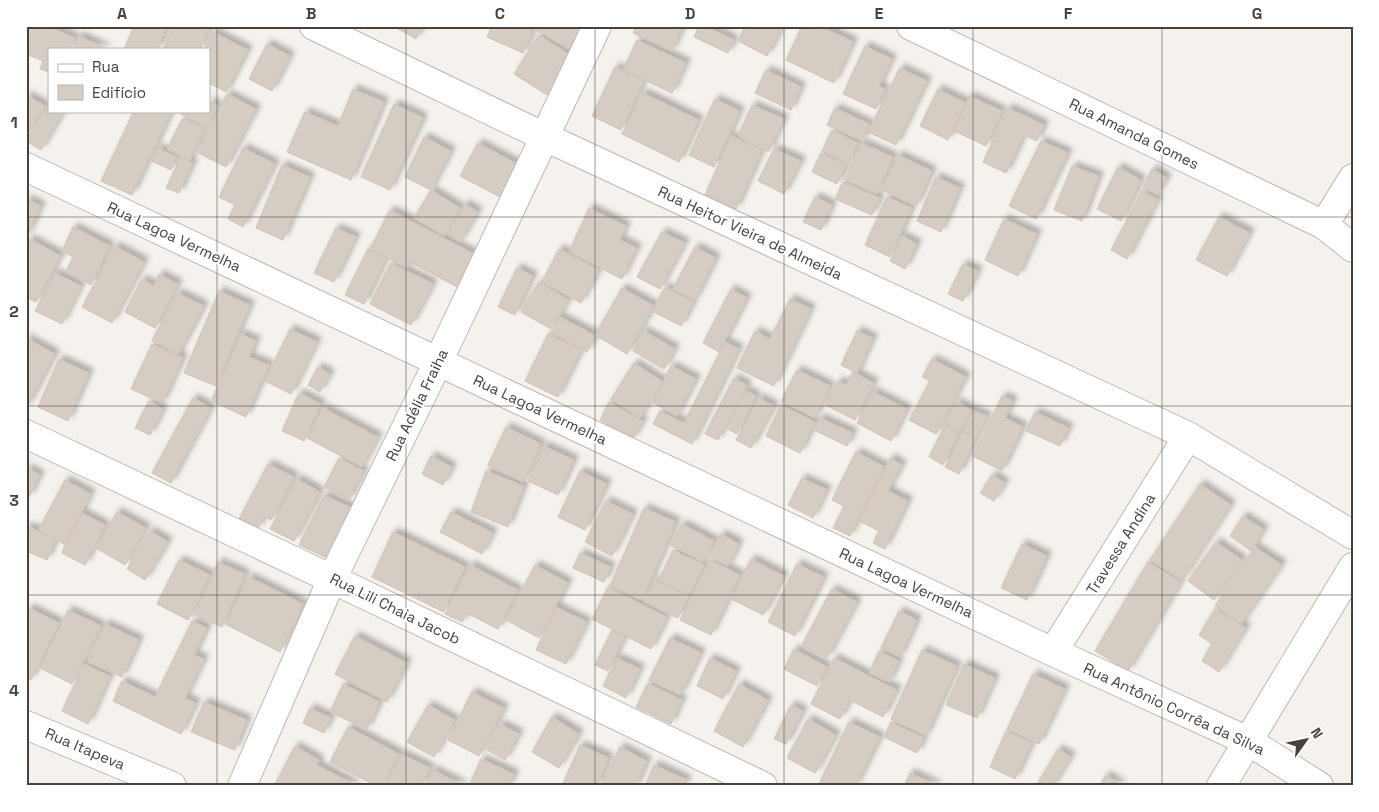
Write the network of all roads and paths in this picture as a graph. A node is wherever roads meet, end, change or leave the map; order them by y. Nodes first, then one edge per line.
1 (314, 26) edge
2 (597, 26) edge
3 (912, 26) edge
4 (545, 138) junction
5 (26, 167) edge
6 (1353, 178) edge
7 (1324, 225) junction
8 (1353, 248) edge
9 (438, 362) junction
10 (26, 434) edge
11 (1188, 436) junction
12 (1353, 534) edge
13 (1353, 567) edge
14 (332, 579) junction
15 (1053, 652) junction
16 (26, 725) edge
17 (1248, 741) junction
18 (172, 786) edge
19 (242, 786) edge
20 (763, 786) edge
21 (1221, 786) edge
22 (1319, 786) edge

1 - 4 street, Rua Heitor Vieira de Almeida
2 - 4 street, Rua Adélia Fraiha
3 - 7 street, Rua Amanda Gomes
4 - 9 street, Rua Adélia Fraiha
4 - 11 street, Rua Heitor Vieira de Almeida
5 - 9 street, Rua Lagoa Vermelha
6 - 7 street
7 - 8 street, Rua Amanda Gomes
9 - 14 street, Rua Adélia Fraiha
9 - 15 street, Rua Lagoa Vermelha
10 - 14 street, Rua Lili Chaia Jacob
11 - 12 street, Rua Heitor Vieira de Almeida
11 - 15 street, Travessa Andina
13 - 17 street
14 - 19 street, Rua Adélia Fraiha
14 - 20 street, Rua Lili Chaia Jacob
15 - 17 street, Rua Antônio Corrêa da Silva
16 - 18 street, Rua Itapeva
17 - 21 street
17 - 22 street, Rua Antônio Corrêa da Silva

